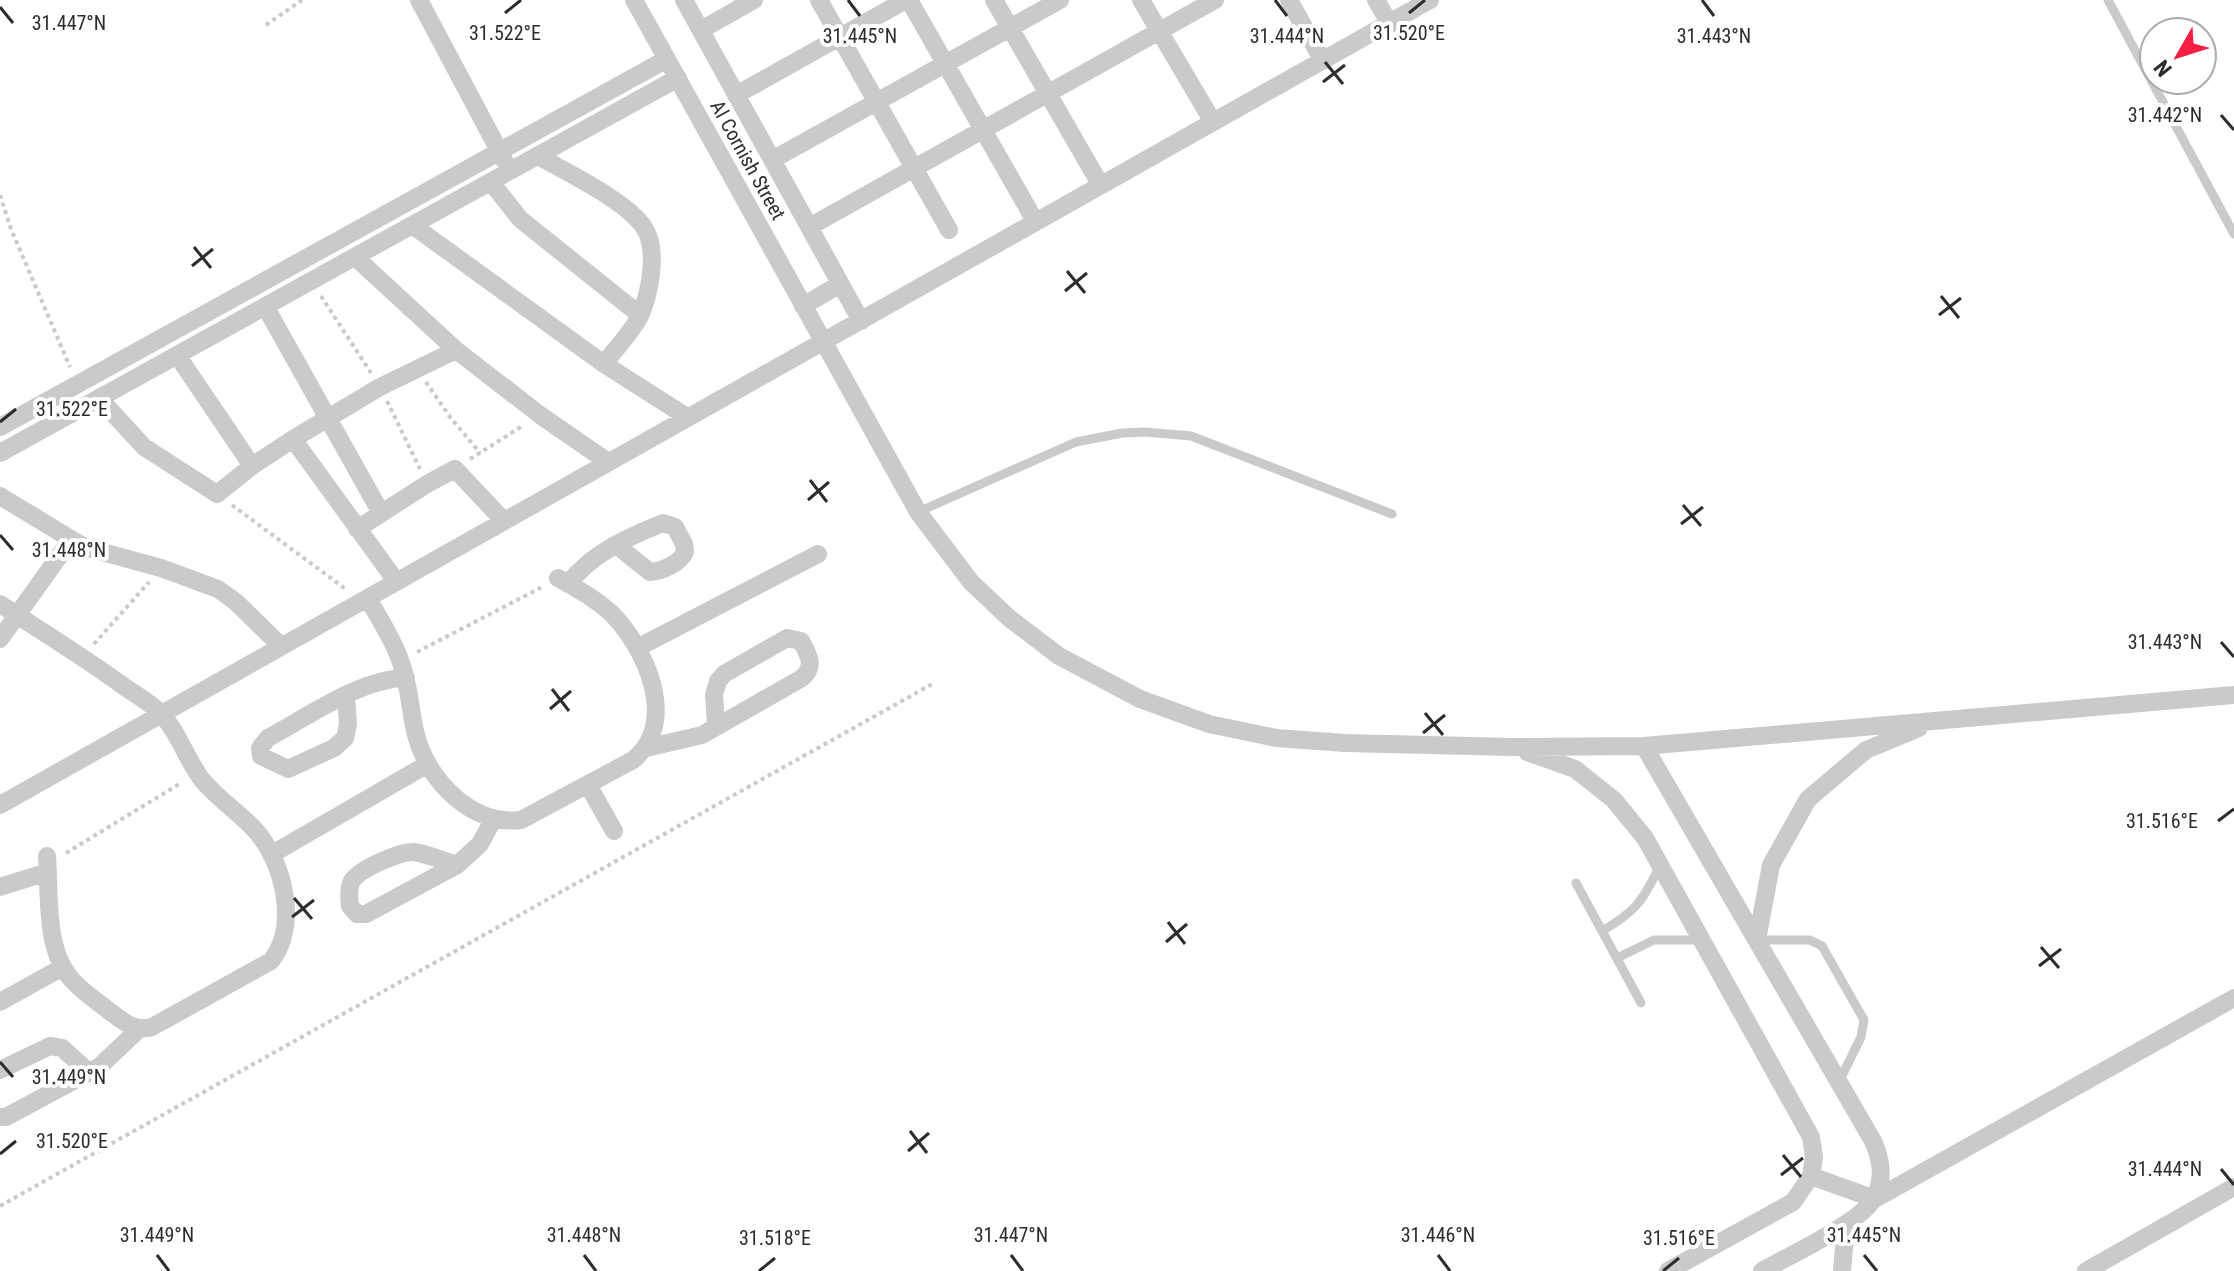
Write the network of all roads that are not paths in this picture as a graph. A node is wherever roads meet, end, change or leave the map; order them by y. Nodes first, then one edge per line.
1 (419, 0) edge
2 (634, 0) edge
3 (684, 0) edge
4 (754, 0) edge
5 (819, 0) edge
6 (907, 0) edge
7 (994, 0) edge
8 (1060, 0) edge
9 (1141, 0) edge
10 (1215, 0) edge
11 (1289, 0) edge
12 (1376, 0) edge
13 (1430, 0) edge
14 (2108, 0) edge
15 (1390, 24) junction
16 (1010, 28) junction
17 (701, 30) junction
18 (1160, 31) junction
19 (840, 37) junction
20 (667, 59) junction
21 (1323, 61) junction
22 (945, 64) junction
23 (678, 78) junction
24 (1048, 93) junction
25 (736, 95) junction
26 (877, 102) junction
27 (1213, 122) junction
28 (983, 130) junction
29 (500, 151) junction
30 (538, 156) junction
31 (772, 160) junction
32 (914, 168) junction
33 (510, 171) junction
34 (491, 182) junction
35 (1100, 184) junction
36 (1035, 221) junction
37 (412, 225) junction
38 (809, 227) junction
39 (949, 230) dead end
40 (2234, 234) edge
41 (355, 257) junction
42 (840, 284) junction
43 (265, 306) junction
44 (803, 306) junction
45 (640, 315) junction
46 (861, 321) junction
47 (823, 340) junction
48 (456, 350) junction
49 (177, 355) junction
50 (123, 359) junction
51 (604, 364) junction
52 (135, 378) junction
53 (99, 398) junction
54 (687, 417) junction
55 (329, 419) junction
56 (0, 427) edge
57 (293, 439) junction
58 (0, 453) edge
59 (608, 462) junction
60 (252, 466) junction
61 (0, 496) edge
62 (918, 512) junction
63 (381, 513) junction
64 (1392, 514) dead end
65 (504, 521) junction
66 (357, 529) junction
67 (70, 541) junction
68 (616, 545) dead end
69 (818, 554) dead end
70 (396, 581) junction
71 (365, 599) junction
72 (0, 604) edge
73 (17, 615) junction
74 (0, 639) edge
75 (281, 646) junction
76 (637, 648) junction
77 (403, 669) junction
78 (2234, 695) edge
79 (346, 696) junction
80 (162, 714) junction
81 (1937, 721) junction
82 (716, 725) junction
83 (1644, 746) junction
84 (1513, 747) junction
85 (646, 748) junction
86 (428, 764) junction
87 (588, 785) junction
88 (0, 805) edge
89 (493, 820) junction
90 (614, 831) dead end
91 (272, 854) junction
92 (1660, 864) junction
93 (457, 865) junction
94 (1576, 883) dead end
95 (0, 887) edge
96 (1602, 931) junction
97 (1701, 940) junction
98 (1757, 940) junction
99 (1617, 958) junction
100 (63, 967) junction
101 (2234, 998) edge
102 (0, 1002) edge
103 (1641, 1003) dead end
104 (139, 1029) junction
105 (0, 1070) edge
106 (90, 1073) junction
107 (1839, 1082) junction
108 (0, 1117) edge
109 (1811, 1176) junction
110 (2234, 1187) edge
111 (1875, 1199) junction
112 (1846, 1224) junction
113 (1668, 1271) edge
114 (1762, 1271) edge
115 (1842, 1271) edge
116 (2086, 1271) edge

1 - 29 street
2 - 20 street, Al Cornish Street
3 - 17 street, Al Cornish Street
4 - 17 street
5 - 19 street
6 - 19 street
6 - 22 street
7 - 16 street
8 - 16 street
9 - 18 street
10 - 18 street
11 - 21 street
12 - 15 street
13 - 15 street
14 - 40 lane
15 - 21 street
16 - 22 street
16 - 24 street
17 - 25 street, Al Cornish Street
18 - 24 street
18 - 27 street
19 - 25 street
19 - 26 street
20 - 23 street, Al Cornish Street
20 - 29 street
21 - 27 street
22 - 26 street
22 - 28 street
23 - 30 street
23 - 44 street, Al Cornish Street
24 - 28 street
24 - 35 street
25 - 31 street, Al Cornish Street
26 - 31 street
26 - 32 street
27 - 35 street
28 - 32 street
28 - 36 street
29 - 33 street
29 - 50 street
30 - 33 street
30 - 45 street
31 - 38 street, Al Cornish Street
32 - 38 street
32 - 39 street
33 - 34 street
34 - 37 street
34 - 45 street
35 - 36 street
36 - 46 street
37 - 41 street
37 - 51 street
38 - 42 street, Al Cornish Street
41 - 43 street
41 - 48 street
42 - 44 street
42 - 46 street, Al Cornish Street
43 - 49 street
43 - 55 street
44 - 47 street, Al Cornish Street
45 - 51 street
46 - 47 street
47 - 54 street
47 - 62 street, Al Cornish Street
48 - 55 street
48 - 59 street
49 - 52 street
49 - 60 street
50 - 52 street
50 - 56 street
51 - 54 street
52 - 53 street
53 - 58 street
53 - 60 street
54 - 59 street
55 - 57 street
55 - 63 street
57 - 60 street
57 - 66 street
59 - 65 street
61 - 67 street
62 - 64 lane
62 - 84 street, Al Cornish Street
63 - 65 street
63 - 66 street
65 - 70 street
66 - 70 street
67 - 73 street
67 - 75 street
68 - 76 street
69 - 76 street
70 - 71 street
71 - 75 street
71 - 77 street
72 - 73 street
73 - 74 street
73 - 80 street
75 - 80 street
76 - 85 street
77 - 79 street
77 - 86 street
78 - 81 street, Al Cornish Street
79 - 79 street
80 - 88 street
80 - 91 street
81 - 83 street, Al Cornish Street
81 - 98 street
82 - 82 street
82 - 85 street
83 - 84 street, Al Cornish Street
83 - 98 street
84 - 92 street
85 - 87 street
86 - 89 street
86 - 91 street
87 - 89 street
87 - 90 street
89 - 93 street
91 - 104 street
92 - 96 lane
92 - 97 street
93 - 93 street
94 - 96 lane
95 - 100 street
96 - 99 lane
97 - 99 lane
97 - 109 street
98 - 107 street
98 - 107 lane
99 - 103 lane
100 - 102 street
100 - 104 street
101 - 111 street
104 - 106 street
105 - 106 street
106 - 108 street
107 - 111 street
109 - 111 street
109 - 113 street
110 - 116 street
111 - 112 street
112 - 114 street
112 - 115 street

